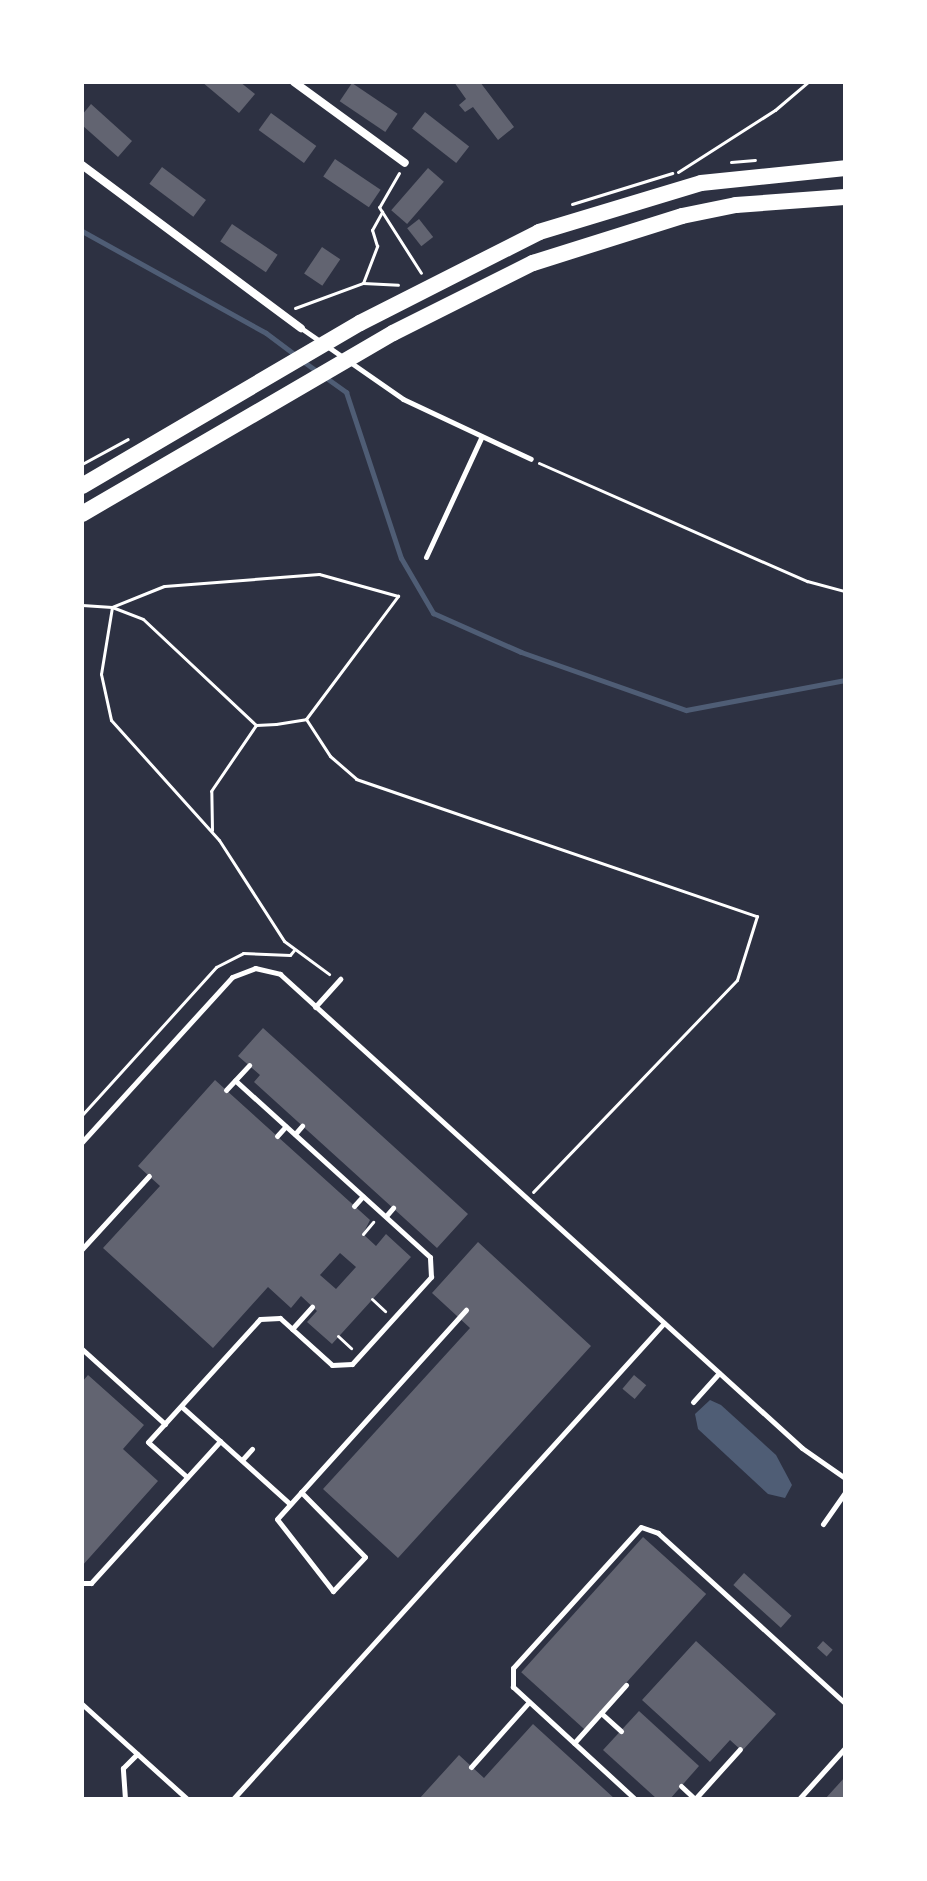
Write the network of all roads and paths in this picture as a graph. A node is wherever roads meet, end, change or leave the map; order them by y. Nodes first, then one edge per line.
1 (294, 82) edge
2 (808, 82) edge
3 (405, 163) joint
4 (82, 165) edge
5 (845, 168) edge
6 (678, 172) dead end
7 (845, 197) edge
8 (382, 211) junction
9 (421, 273) dead end
10 (363, 283) junction
11 (398, 285) dead end
12 (278, 312) junction
13 (301, 328) joint
14 (481, 438) junction
15 (531, 459) joint
16 (82, 486) edge
17 (82, 514) edge
18 (426, 557) dead end
19 (845, 591) edge
20 (82, 605) edge
21 (112, 607) junction
22 (306, 719) junction
23 (256, 725) junction
24 (212, 831) junction
25 (295, 949) junction
26 (339, 980) joint
27 (315, 1007) junction
28 (249, 1065) dead end
29 (235, 1080) junction
30 (226, 1090) dead end
31 (82, 1115) edge
32 (286, 1126) junction
33 (302, 1126) dead end
34 (295, 1134) junction
35 (277, 1136) dead end
36 (82, 1142) edge
37 (149, 1176) dead end
38 (363, 1196) junction
39 (526, 1198) junction
40 (354, 1206) dead end
41 (393, 1208) dead end
42 (384, 1215) junction
43 (363, 1234) dead end
44 (82, 1249) edge
45 (372, 1299) dead end
46 (312, 1307) dead end
47 (466, 1310) dead end
48 (393, 1319) junction
49 (664, 1323) junction
50 (292, 1329) junction
51 (338, 1336) dead end
52 (82, 1349) edge
53 (360, 1355) junction
54 (719, 1373) junction
55 (693, 1402) dead end
56 (181, 1406) junction
57 (165, 1424) junction
58 (220, 1441) junction
59 (252, 1449) dead end
60 (242, 1460) junction
61 (187, 1477) junction
62 (845, 1478) edge
63 (301, 1492) junction
64 (845, 1492) edge
65 (290, 1504) junction
66 (823, 1524) dead end
67 (82, 1583) edge
68 (626, 1685) dead end
69 (529, 1702) junction
70 (845, 1703) edge
71 (82, 1704) edge
72 (601, 1713) junction
73 (621, 1731) dead end
74 (574, 1743) junction
75 (845, 1748) edge
76 (740, 1749) dead end
77 (137, 1754) junction
78 (471, 1767) dead end
79 (681, 1786) dead end
80 (125, 1799) edge
81 (187, 1799) edge
82 (233, 1799) edge
83 (635, 1799) edge
84 (695, 1799) edge
85 (799, 1799) edge

1 - 3 street
2 - 6 path
3 - 8 path
4 - 12 street
5 - 16 highway
7 - 17 highway
8 - 9 path
8 - 10 path
10 - 11 path
10 - 12 path
12 - 13 street
13 - 14 lane
14 - 15 lane
14 - 18 lane
15 - 19 path
20 - 21 path
21 - 22 path
21 - 23 path
21 - 24 path
22 - 23 path
22 - 39 path
23 - 24 path
24 - 25 path
25 - 26 path
25 - 31 path
26 - 27 lane
27 - 36 lane
27 - 39 lane
28 - 29 lane
29 - 30 lane
29 - 32 lane
32 - 34 lane
32 - 35 lane
33 - 34 lane
34 - 38 lane
37 - 44 lane
38 - 40 lane
38 - 42 lane
39 - 49 lane
41 - 42 lane
42 - 43 path
42 - 48 lane
45 - 48 path
46 - 50 lane
47 - 63 lane
48 - 53 lane
49 - 54 lane
49 - 82 lane
50 - 53 lane
50 - 56 lane
51 - 53 path
52 - 57 lane
54 - 55 lane
54 - 62 lane
56 - 57 lane
56 - 58 lane
57 - 61 lane
58 - 60 lane
58 - 61 lane
59 - 60 lane
60 - 65 lane
61 - 67 lane
63 - 65 lane
63 - 65 lane
64 - 66 lane
68 - 72 lane
69 - 70 lane
69 - 74 lane
69 - 78 lane
71 - 77 lane
72 - 73 lane
72 - 74 lane
74 - 83 lane
75 - 85 lane
76 - 84 lane
77 - 80 lane
77 - 81 lane
79 - 84 lane

